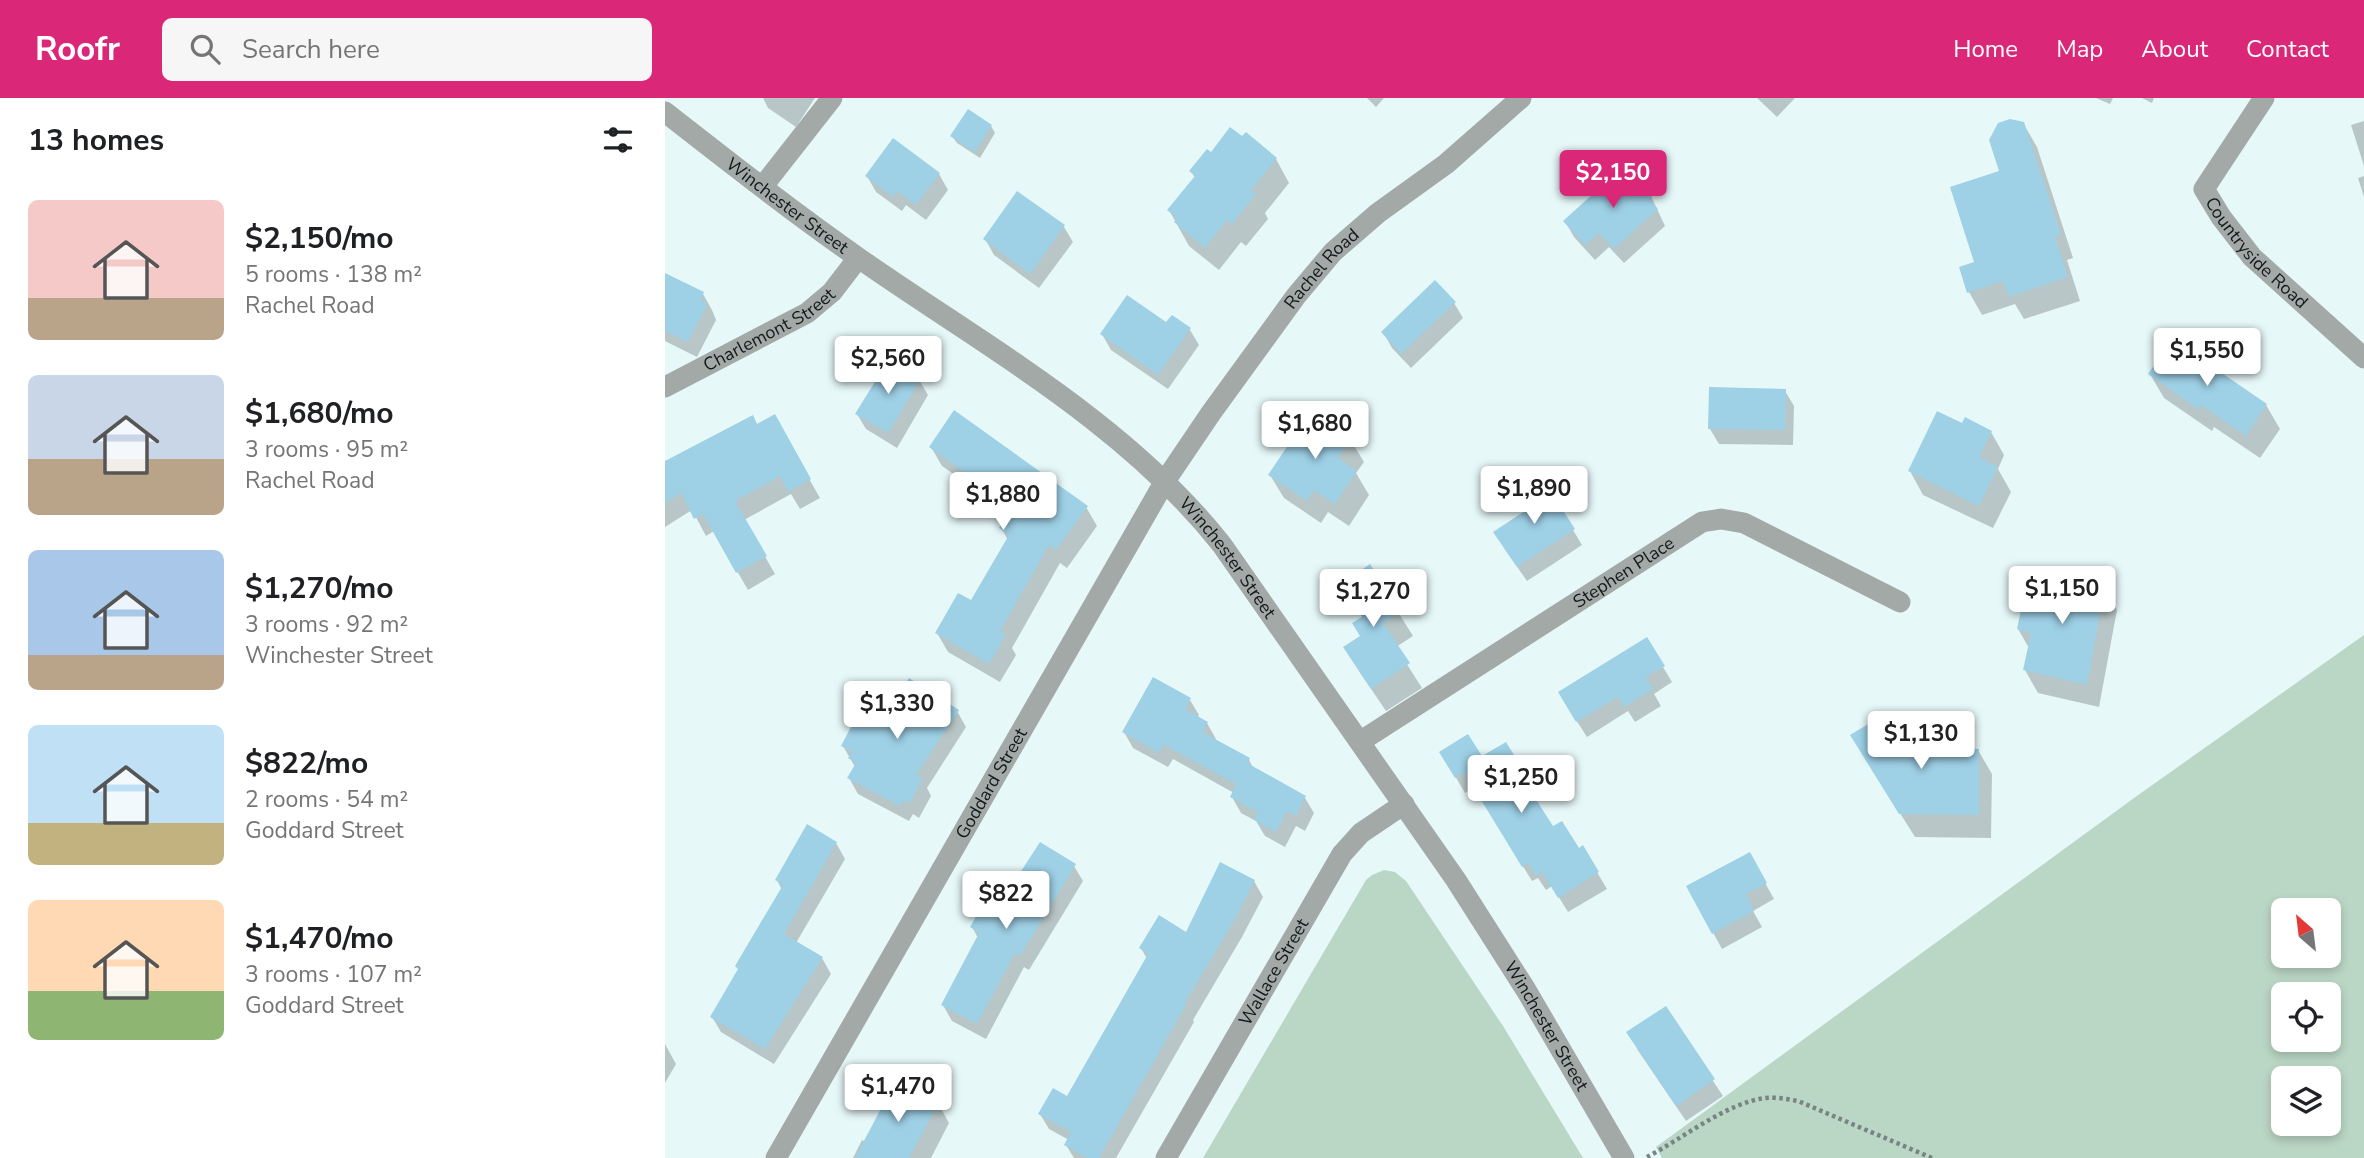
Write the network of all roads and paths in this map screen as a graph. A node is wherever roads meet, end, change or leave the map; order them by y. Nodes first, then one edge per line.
1 (832, 98) edge
2 (1521, 98) edge
3 (2264, 98) edge
4 (665, 112) edge
5 (763, 186) junction
6 (858, 258) junction
7 (2364, 358) edge
8 (665, 387) edge
9 (1165, 481) junction
10 (1900, 602) dead end
11 (1361, 741) junction
12 (1404, 804) junction
13 (1623, 1157) edge
14 (776, 1158) edge
15 (1166, 1158) edge
16 (1931, 1158) edge

1 - 5 street
2 - 9 street, Rachel Road
3 - 7 street, Countryside Road
4 - 5 street, Winchester Street
5 - 6 street, Winchester Street
6 - 8 street, Charlemont Street
6 - 9 street, Winchester Street
9 - 11 street, Winchester Street
9 - 14 street, Goddard Street
10 - 11 street, Stephen Place
11 - 12 street, Winchester Street
12 - 13 street, Winchester Street
12 - 15 street, Wallace Street
13 - 16 path

